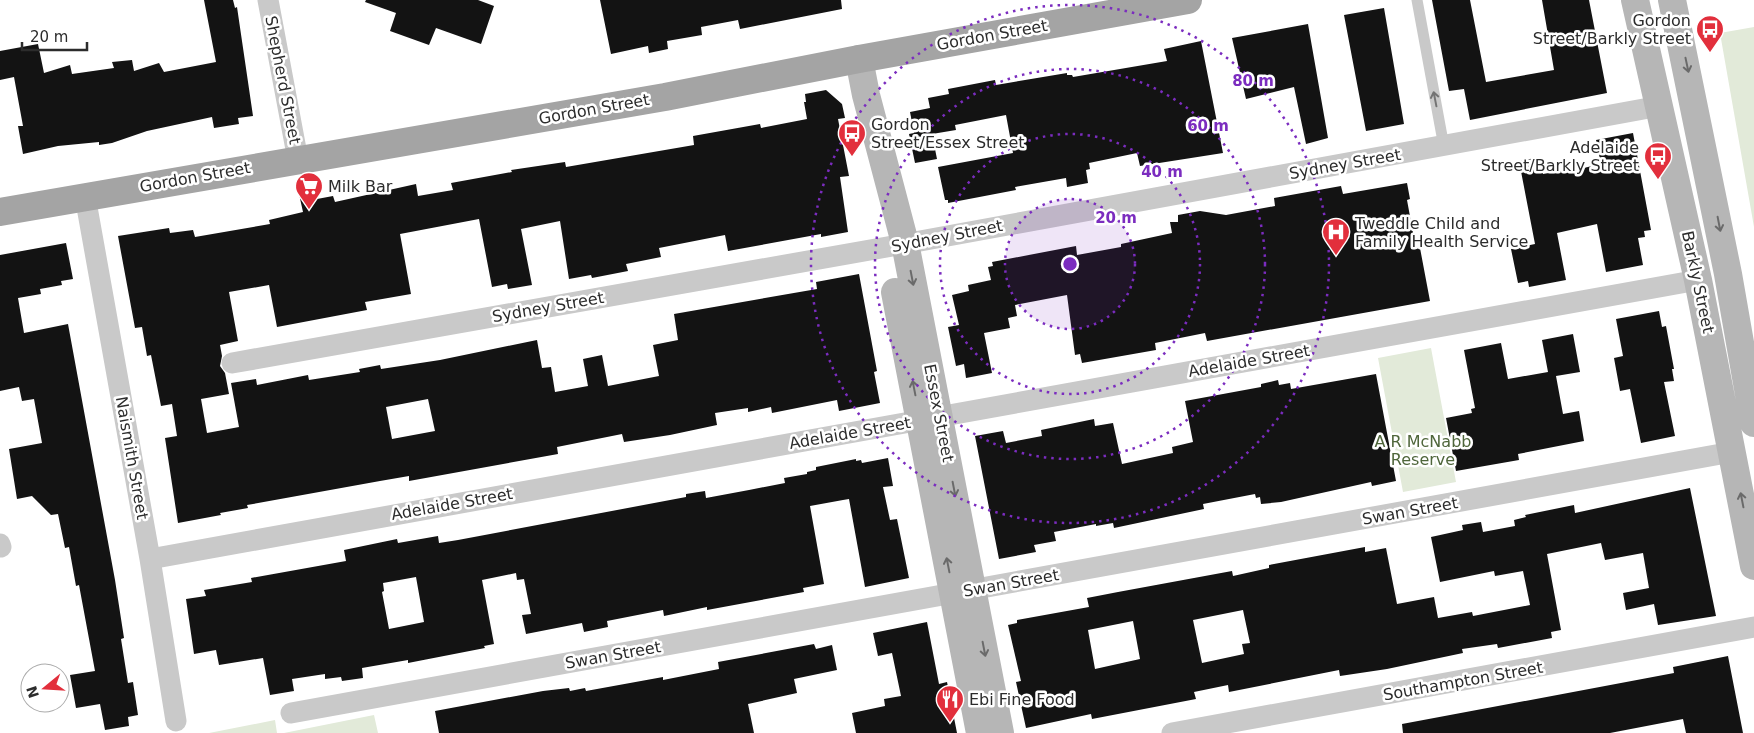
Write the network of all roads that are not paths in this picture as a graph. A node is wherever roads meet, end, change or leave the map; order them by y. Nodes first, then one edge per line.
1 (268, 0) edge
2 (1188, 0) edge
3 (1417, 0) edge
4 (1635, 0) edge
5 (1672, 0) edge
6 (859, 59) junction
7 (1660, 106) junction
8 (1444, 147) junction
9 (298, 160) junction
10 (85, 196) junction
11 (0, 212) edge
12 (896, 245) junction
13 (1728, 274) junction
14 (1698, 280) junction
15 (232, 363) dead end
16 (930, 418) junction
17 (1754, 423) edge
18 (1742, 439) edge
19 (150, 559) junction
20 (1754, 566) edge
21 (963, 591) junction
22 (1754, 627) edge
23 (291, 713) dead end
24 (176, 721) dead end
25 (980, 733) edge
26 (1000, 733) edge
27 (1172, 733) edge

1 - 9 street, Shepherd Street
2 - 6 main road, Gordon Street
8 -> 3 lane
4 - 7 street, Barkly Street
5 -> 13 street, Barkly Street
6 - 9 main road, Gordon Street
6 - 12 street, Essex Street
7 - 8 street, Sydney Street
7 - 14 street, Barkly Street
8 - 12 street, Sydney Street
9 - 10 main road, Gordon Street
10 - 11 main road, Gordon Street
10 - 19 street, Naismith Street
12 - 15 street, Sydney Street
12 - 16 street, Essex Street
13 - 14 street
13 - 17 street, Barkly Street
14 - 16 street, Adelaide Street
14 - 18 street, Barkly Street
16 - 19 street, Adelaide Street
16 - 21 street, Essex Street
20 -> 18 street, Barkly Street
18 - 21 street, Swan Street
19 - 24 street, Naismith Street
21 - 23 street, Swan Street
21 - 25 street, Essex Street
21 -> 26 street, Essex Street
22 - 27 street, Southampton Street

